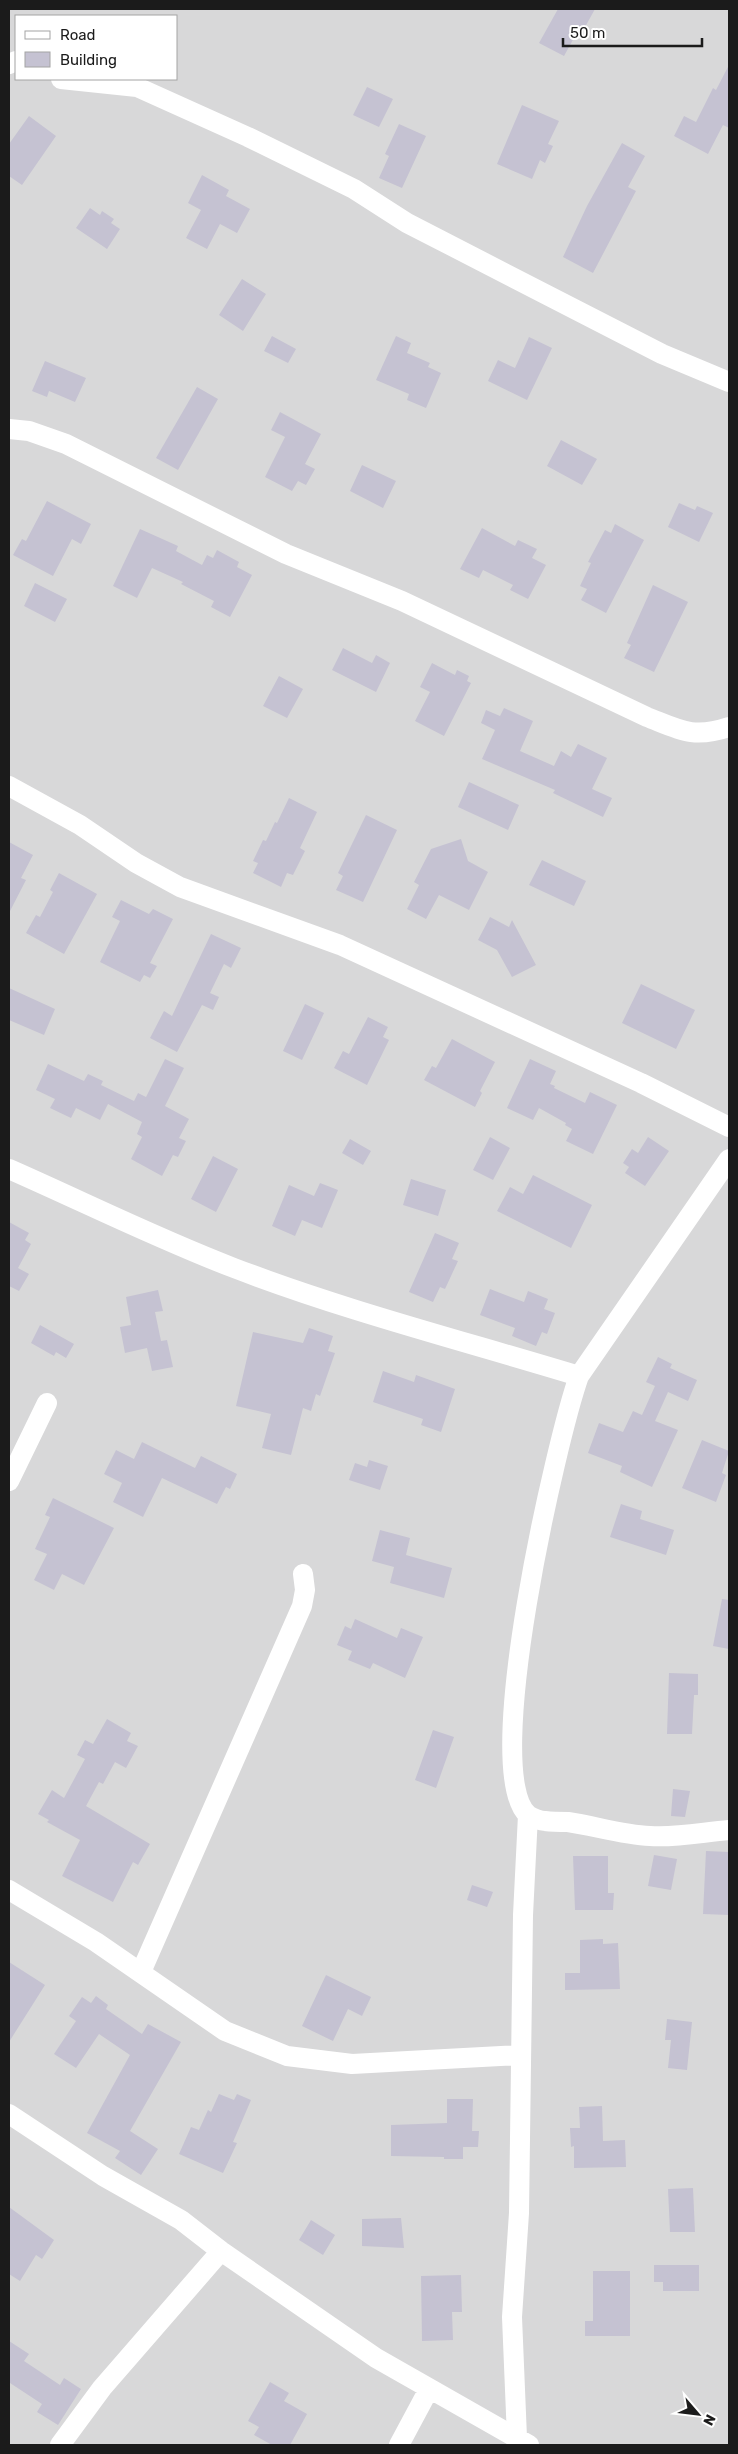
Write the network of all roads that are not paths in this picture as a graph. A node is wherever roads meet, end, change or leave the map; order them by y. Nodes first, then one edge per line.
1 (70, 80) edge
2 (729, 382) edge
3 (9, 429) edge
4 (729, 727) edge
5 (9, 786) edge
6 (729, 1127) edge
7 (729, 1159) edge
8 (9, 1169) edge
9 (579, 1376) junction
10 (47, 1403) dead end
11 (9, 1481) edge
12 (303, 1574) dead end
13 (528, 1815) junction
14 (729, 1830) edge
15 (9, 1890) edge
16 (141, 1972) junction
17 (521, 2055) junction
18 (9, 2114) edge
19 (221, 2251) junction
20 (429, 2389) junction
21 (523, 2442) edge
22 (60, 2445) edge
23 (399, 2445) edge

1 - 2 street
3 - 4 street
5 - 6 street
7 - 9 street
8 - 9 street
9 - 13 street
10 - 11 street
12 - 16 street
13 - 14 street
13 - 17 street
15 - 16 street
16 - 17 street
17 - 21 street
18 - 19 street
19 - 20 street
19 - 22 street
20 - 21 street
20 - 23 street

